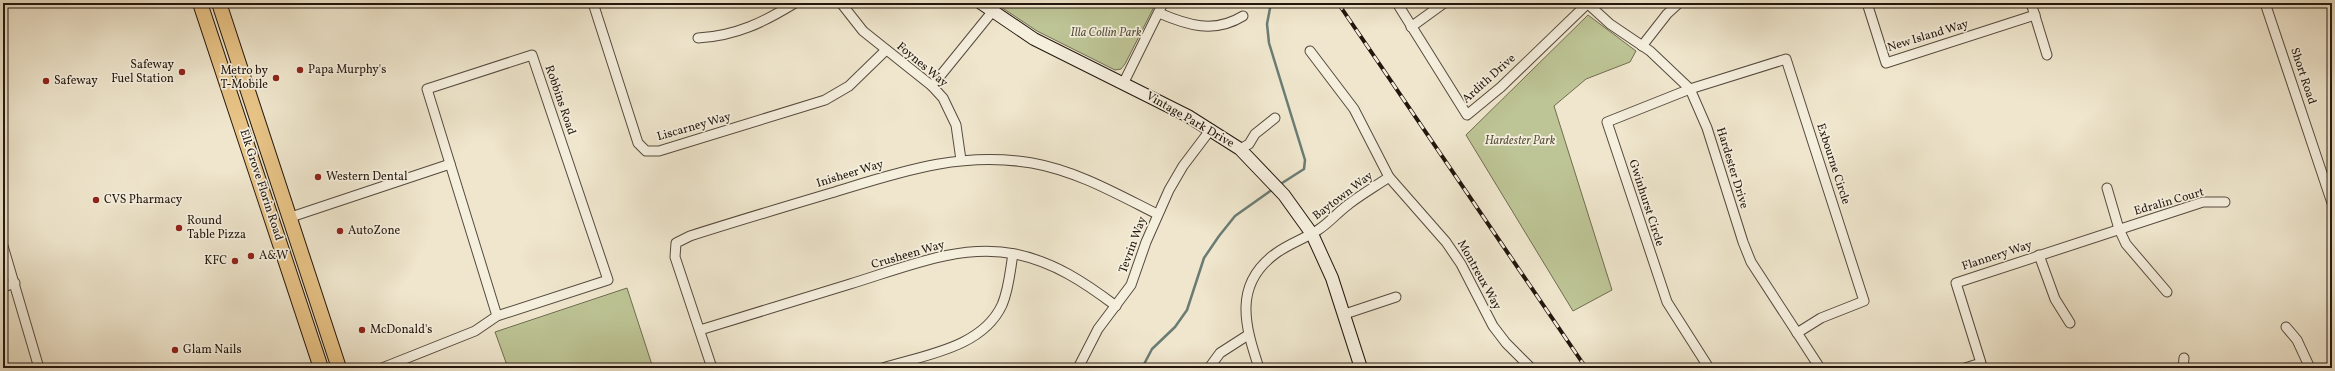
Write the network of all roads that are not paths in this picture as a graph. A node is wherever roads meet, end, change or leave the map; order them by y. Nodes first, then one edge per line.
1 (200, 3) edge
2 (219, 3) edge
3 (593, 3) edge
4 (795, 3) edge
5 (842, 3) edge
6 (981, 3) edge
7 (1163, 3) edge
8 (1397, 3) edge
9 (1444, 3) edge
10 (1588, 3) edge
11 (1679, 3) edge
12 (1867, 3) edge
13 (2031, 3) edge
14 (2265, 3) edge
15 (992, 12) junction
16 (1159, 13) junction
17 (1242, 16) dead end
18 (2034, 16) junction
19 (1411, 27) junction
20 (698, 38) dead end
21 (1642, 46) junction
22 (886, 50) junction
23 (1310, 51) dead end
24 (2047, 55) dead end
25 (1123, 84) junction
26 (932, 86) junction
27 (1690, 89) junction
28 (234, 103) junction
29 (1275, 118) dead end
30 (260, 129) junction
31 (1211, 129) junction
32 (1240, 149) junction
33 (961, 160) junction
34 (450, 164) junction
35 (1389, 177) junction
36 (2106, 188) dead end
37 (2225, 202) dead end
38 (2332, 203) edge
39 (1157, 214) junction
40 (291, 217) junction
41 (2119, 229) junction
42 (1312, 234) junction
43 (3, 246) edge
44 (1013, 254) junction
45 (2039, 255) junction
46 (15, 283) junction
47 (3, 287) edge
48 (2167, 292) dead end
49 (1396, 297) dead end
50 (1116, 306) junction
51 (1345, 314) junction
52 (497, 316) junction
53 (2070, 323) dead end
54 (2286, 327) dead end
55 (700, 330) junction
56 (1798, 333) junction
57 (1248, 335) junction
58 (2184, 358) dead end
59 (40, 368) edge
60 (321, 368) edge
61 (339, 368) edge
62 (382, 368) edge
63 (712, 368) edge
64 (883, 368) edge
65 (1078, 368) edge
66 (1208, 368) edge
67 (1258, 368) edge
68 (1361, 368) edge
69 (1531, 368) edge
70 (1709, 368) edge
71 (1820, 368) edge
72 (1965, 368) edge
73 (2183, 368) edge
74 (2310, 368) edge

1 - 28 main road, Elk Grove Florin Road
2 - 30 main road, Elk Grove Florin Road
3 - 22 street, Liscarney Way
4 - 20 street
5 - 22 street, Foynes Way
6 - 15 street, Vintage Park Drive
7 - 16 street
8 - 19 street, Ardith Drive
9 - 19 street
10 - 19 street, Ardith Drive
10 - 21 street, Hardester Drive
11 - 21 street
12 - 18 street, New Island Way
13 - 18 street
14 - 38 street, Short Road
15 - 25 street, Vintage Park Drive
15 - 26 street
16 - 17 street
16 - 25 street
18 - 24 street
21 - 27 street, Hardester Drive
22 - 26 street, Foynes Way
23 - 35 street, Montreux Way
25 - 31 street, Vintage Park Drive
26 - 33 street, Foynes Way
27 - 56 street, Hardester Drive
27 - 56 street, Exbourne Circle
27 - 70 street, Gwinhurst Circle
28 - 30 main road
28 - 60 main road, Elk Grove Florin Road
29 - 32 street
30 - 40 main road, Elk Grove Florin Road
31 - 32 street, Vintage Park Drive
31 - 39 street, Tevrin Way
32 - 42 street, Vintage Park Drive
33 - 39 street, Inisheer Way
33 - 55 street, Inisheer Way
34 - 40 street
34 - 52 street, Robbins Road
34 - 52 street, Robbins Road
35 - 42 street, Baytown Way
35 - 69 street, Montreux Way
36 - 41 street
37 - 41 street, Edralin Court
39 - 50 street, Tevrin Way
40 - 61 main road, Elk Grove Florin Road
41 - 45 street, Flannery Way
41 - 48 street
42 - 51 street, Vintage Park Drive
42 - 57 street, Baytown Way
43 - 46 street
44 - 50 street, Crusheen Way
44 - 55 street, Crusheen Way
44 - 64 street
45 - 53 street
45 - 72 street, Flannery Way
46 - 47 street
46 - 59 street
49 - 51 street
50 - 65 street, Tevrin Way
51 - 68 street, Vintage Park Drive
52 - 62 street, Robbins Road
54 - 74 street
55 - 63 street, Inisheer Way
56 - 71 street, Hardester Drive
57 - 66 street
57 - 67 street, Baytown Way
58 - 73 street

